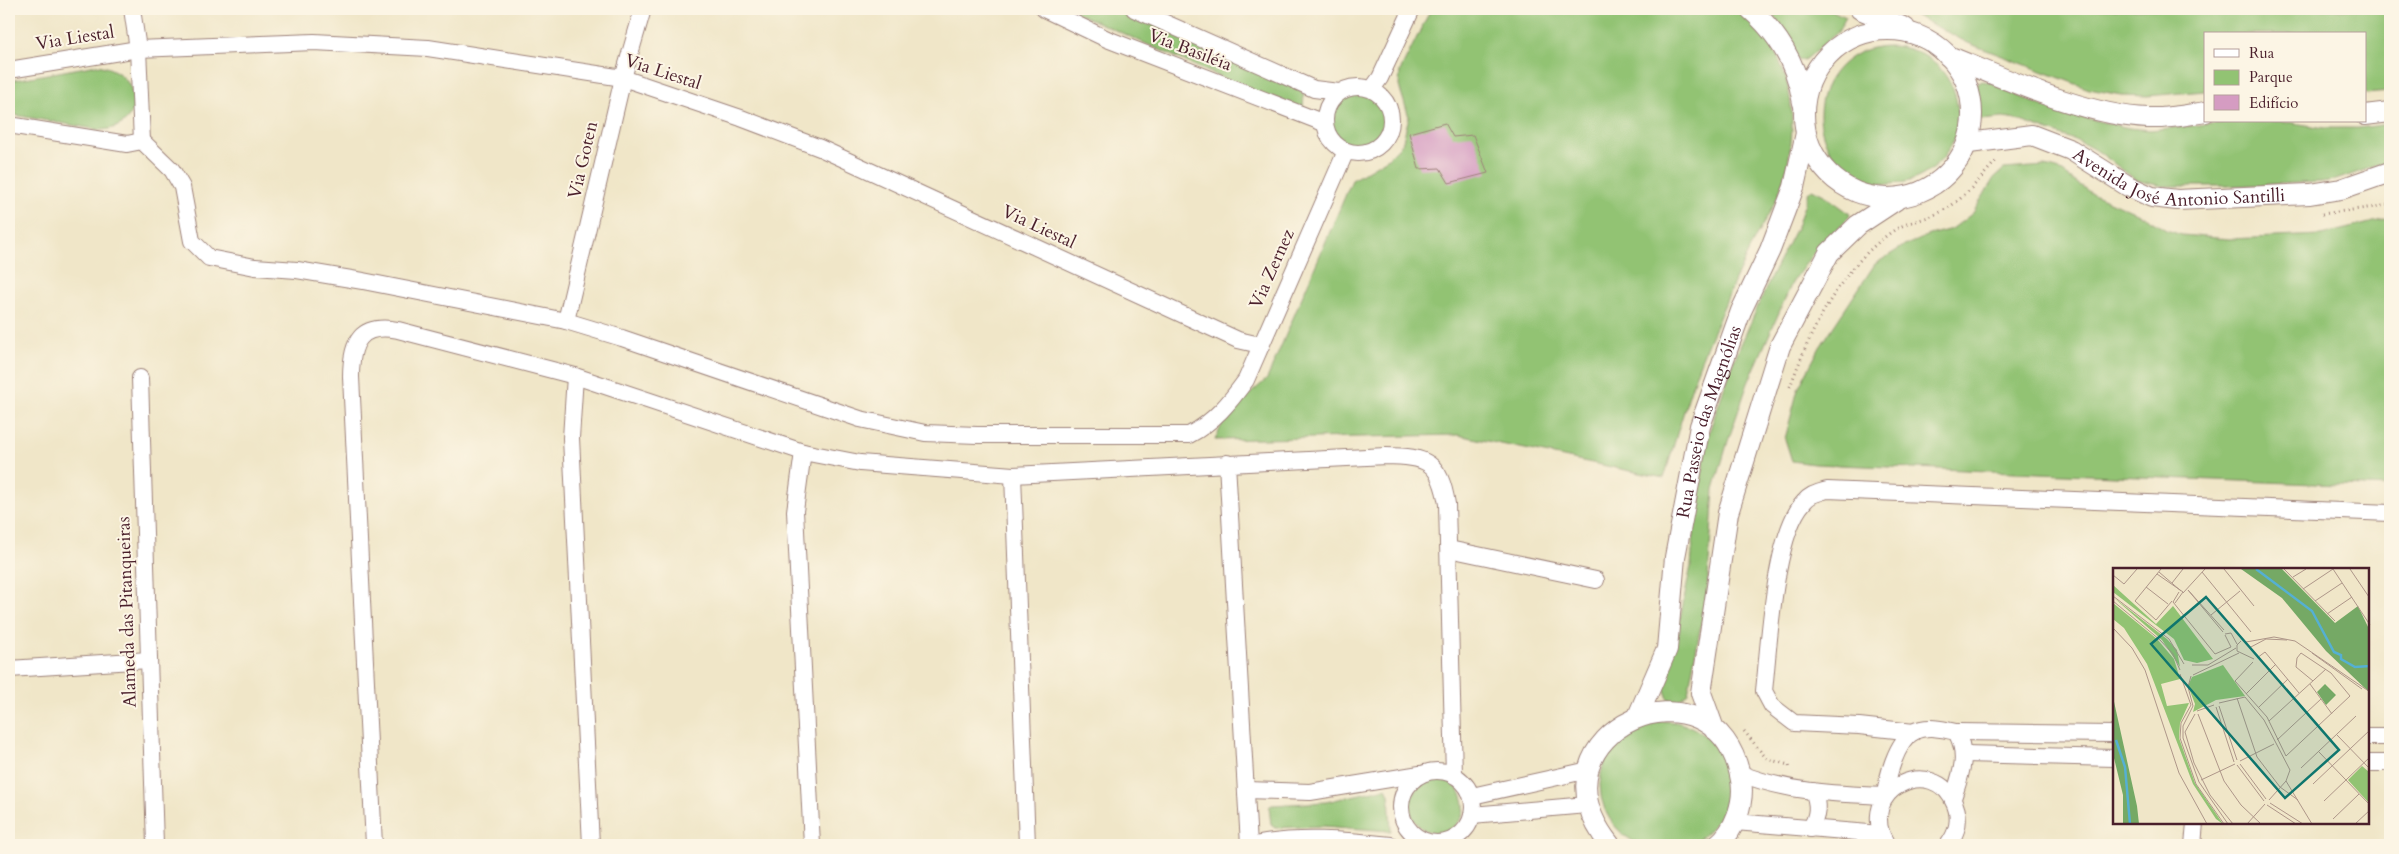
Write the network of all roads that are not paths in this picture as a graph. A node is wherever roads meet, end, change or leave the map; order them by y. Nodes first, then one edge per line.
1 (132, 9) edge
2 (643, 9) edge
3 (1044, 9) edge
4 (1134, 9) edge
5 (1412, 9) edge
6 (1750, 9) edge
7 (1860, 9) edge
8 (1911, 30) junction
9 (138, 49) junction
10 (1948, 56) junction
11 (9, 70) edge
12 (623, 78) junction
13 (1372, 90) junction
14 (1339, 92) junction
15 (1804, 108) junction
16 (2204, 112) edge
17 (2390, 112) edge
18 (2366, 115) edge
19 (1324, 123) junction
20 (9, 125) edge
21 (1806, 133) junction
22 (142, 142) junction
23 (1969, 143) junction
24 (1346, 151) junction
25 (2390, 172) edge
26 (1896, 200) junction
27 (566, 321) junction
28 (1260, 345) junction
29 (575, 376) junction
30 (140, 378) dead end
31 (803, 452) junction
32 (1227, 463) junction
33 (1013, 475) junction
34 (2390, 513) edge
35 (1449, 549) junction
36 (1596, 580) dead end
37 (149, 660) junction
38 (9, 668) edge
39 (1638, 716) junction
40 (1714, 729) junction
41 (1914, 732) junction
42 (1956, 732) junction
43 (2113, 734) edge
44 (2369, 737) edge
45 (2390, 737) edge
46 (1965, 754) junction
47 (2113, 758) edge
48 (2369, 763) edge
49 (2390, 763) edge
50 (1589, 770) junction
51 (1740, 773) junction
52 (1422, 774) junction
53 (1454, 775) junction
54 (1246, 790) junction
55 (1813, 791) junction
56 (1472, 796) junction
57 (1885, 796) junction
58 (1953, 798) junction
59 (1588, 805) junction
60 (1472, 815) junction
61 (1735, 822) junction
62 (2194, 824) edge
63 (1810, 829) junction
64 (1415, 837) junction
65 (1884, 840) edge
66 (1457, 841) edge
67 (155, 845) edge
68 (374, 845) edge
69 (591, 845) edge
70 (812, 845) edge
71 (1026, 845) edge
72 (1249, 845) edge
73 (1254, 845) edge
74 (1392, 845) edge
75 (1610, 845) edge
76 (1717, 845) edge
77 (1948, 845) edge
78 (2193, 845) edge

1 - 9 street
2 - 12 street, Via Goten
3 - 19 street, Via Basiléia
4 - 14 street, Via Basiléia
5 - 13 street
6 - 15 street
7 - 8 street
8 - 10 street
8 - 15 street
9 - 11 street, Via Liestal
9 - 12 street, Via Liestal
9 - 22 street
10 - 16 street
10 - 23 street
12 - 27 street, Via Goten
12 - 28 street, Via Liestal
13 - 14 street
13 - 24 street
14 - 19 street
15 - 21 street
17 - 18 street
19 - 24 street
20 - 22 street
21 - 26 street
21 - 39 street, Rua Passeio das Magnólias
22 - 27 street, Via Zernez
23 - 25 street, Avenida José Antonio Santilli
23 - 26 street
24 - 28 street, Via Zernez
26 - 40 street
27 - 28 street, Via Zernez
29 - 31 street
29 - 68 street
29 - 69 street
30 - 37 street, Alameda das Pitanqueiras
31 - 33 street
31 - 70 street
32 - 33 street
32 - 35 street
32 - 54 street
33 - 71 street
34 - 41 street
35 - 36 street
35 - 53 street
37 - 38 street
37 - 67 street, Alameda das Pitanqueiras
39 - 40 street
39 - 50 street
40 - 51 street
41 - 42 street
41 - 57 street
42 - 43 street
42 - 46 street
44 - 45 street
46 - 47 street
46 - 58 street
48 - 49 street
50 - 56 street
50 - 59 street
51 - 55 street
51 - 61 street
52 - 53 street
52 - 54 street
52 - 64 street
53 - 56 street
54 - 72 street
55 - 57 street
55 - 63 street
56 - 60 street
57 - 58 street
57 - 65 street
58 - 77 street
59 - 60 street
59 - 75 street
60 - 66 street
61 - 63 street
61 - 76 street
62 - 78 street
63 - 65 street
64 - 66 street
64 - 74 street
73 - 74 street

